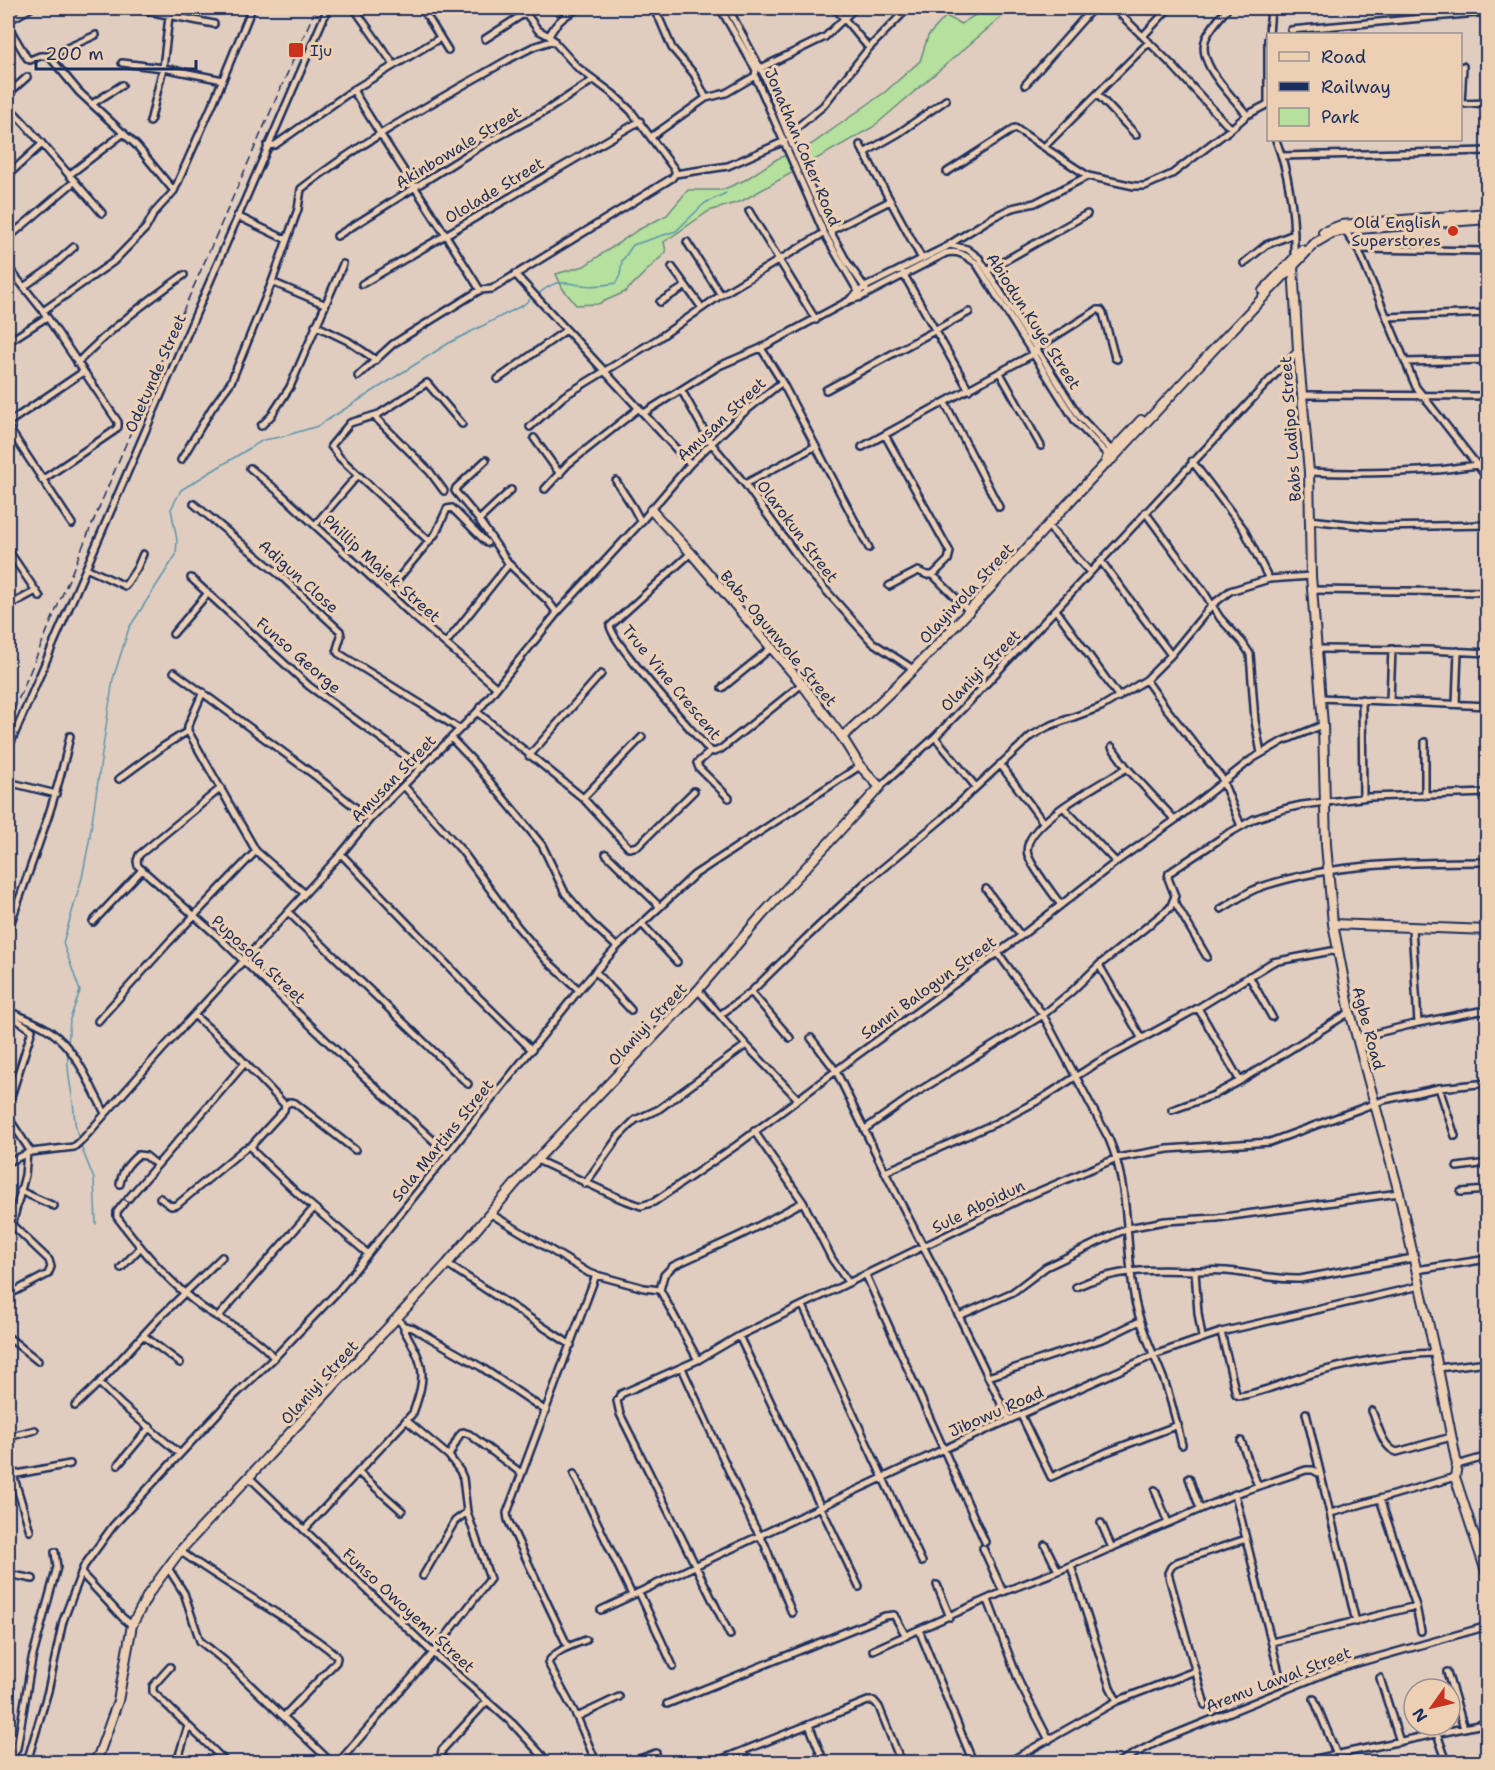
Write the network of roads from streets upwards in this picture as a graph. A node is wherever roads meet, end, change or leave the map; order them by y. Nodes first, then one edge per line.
1 (31, 8) edge
2 (132, 8) edge
3 (252, 8) edge
4 (328, 8) edge
5 (354, 8) edge
6 (423, 8) edge
7 (580, 8) edge
8 (652, 8) edge
9 (720, 8) edge
10 (728, 8) edge
11 (835, 8) edge
12 (855, 8) edge
13 (908, 8) edge
14 (1093, 8) edge
15 (1114, 8) edge
16 (1170, 8) edge
17 (1228, 8) edge
18 (1271, 8) edge
19 (524, 10) edge
20 (170, 11) edge
21 (1488, 12) edge
22 (844, 18) junction
23 (8, 21) edge
24 (214, 24) dead end
25 (8, 26) edge
26 (1291, 30) dead end
27 (1269, 33) edge
28 (96, 35) dead end
29 (1143, 36) junction
30 (440, 38) junction
31 (551, 38) junction
32 (485, 39) dead end
33 (1149, 42) junction
34 (869, 48) junction
35 (448, 50) dead end
36 (49, 56) junction
37 (122, 63) dead end
38 (394, 65) junction
39 (1463, 66) dead end
40 (163, 68) junction
41 (761, 68) junction
42 (755, 76) junction
43 (27, 77) dead end
44 (223, 80) junction
45 (593, 80) junction
46 (122, 85) dead end
47 (1025, 85) dead end
48 (1462, 85) edge
49 (353, 90) junction
50 (8, 94) edge
51 (1097, 94) junction
52 (706, 98) junction
53 (946, 100) dead end
54 (1488, 103) edge
55 (92, 104) junction
56 (1462, 104) edge
57 (1267, 105) edge
58 (8, 106) edge
59 (1247, 115) junction
60 (640, 120) junction
61 (150, 122) dead end
62 (1232, 128) junction
63 (124, 134) junction
64 (380, 135) junction
65 (1136, 135) dead end
66 (651, 137) junction
67 (786, 138) junction
68 (1276, 141) edge
69 (42, 144) junction
70 (860, 145) dead end
71 (267, 146) junction
72 (1044, 147) junction
73 (1488, 152) edge
74 (864, 153) junction
75 (1282, 156) junction
76 (947, 172) dead end
77 (675, 174) junction
78 (8, 175) edge
79 (69, 175) junction
80 (1088, 176) junction
81 (75, 181) junction
82 (416, 187) junction
83 (174, 191) junction
84 (890, 201) junction
85 (749, 211) dead end
86 (102, 213) dead end
87 (1488, 213) edge
88 (1087, 214) dead end
89 (237, 216) junction
90 (1488, 219) edge
91 (1343, 227) junction
92 (827, 232) junction
93 (446, 234) junction
94 (1294, 234) junction
95 (337, 236) dead end
96 (8, 238) edge
97 (287, 240) junction
98 (687, 242) dead end
99 (950, 244) junction
100 (74, 247) dead end
101 (1358, 249) junction
102 (1488, 251) edge
103 (950, 252) junction
104 (1294, 257) junction
105 (780, 260) junction
106 (922, 261) junction
107 (1244, 263) dead end
108 (343, 264) dead end
109 (1293, 266) junction
110 (8, 267) edge
111 (672, 267) dead end
112 (987, 271) junction
113 (902, 272) junction
114 (515, 274) junction
115 (184, 275) dead end
116 (272, 282) junction
117 (362, 284) dead end
118 (25, 286) junction
119 (686, 286) junction
120 (480, 290) junction
121 (867, 290) junction
122 (859, 294) junction
123 (721, 295) junction
124 (660, 302) dead end
125 (324, 304) junction
126 (702, 308) junction
127 (969, 312) dead end
128 (1488, 313) edge
129 (45, 314) junction
130 (1387, 317) junction
131 (816, 320) junction
132 (315, 324) junction
133 (566, 330) junction
134 (935, 332) junction
135 (8, 342) edge
136 (761, 348) junction
137 (1298, 350) junction
138 (1035, 352) junction
139 (1117, 359) dead end
140 (376, 360) junction
141 (1488, 360) edge
142 (1406, 362) junction
143 (77, 363) junction
144 (605, 371) junction
145 (83, 372) junction
146 (1000, 373) junction
147 (358, 376) dead end
148 (498, 379) dead end
149 (782, 382) junction
150 (826, 390) dead end
151 (969, 390) junction
152 (682, 391) junction
153 (1302, 395) junction
154 (1421, 396) junction
155 (1488, 396) edge
156 (945, 403) junction
157 (641, 410) junction
158 (374, 416) junction
159 (462, 424) dead end
160 (8, 425) edge
161 (261, 426) dead end
162 (530, 427) dead end
163 (885, 435) junction
164 (534, 438) dead end
165 (711, 443) junction
166 (1041, 446) dead end
167 (814, 447) junction
168 (862, 447) dead end
169 (1111, 457) junction
170 (181, 460) dead end
171 (486, 460) dead end
172 (1192, 461) junction
173 (690, 464) junction
174 (1475, 464) junction
175 (1488, 465) edge
176 (250, 468) dead end
177 (1309, 472) junction
178 (560, 474) junction
179 (358, 475) junction
180 (1488, 479) edge
181 (42, 480) junction
182 (616, 481) dead end
183 (745, 484) junction
184 (545, 489) dead end
185 (511, 490) dead end
186 (444, 491) dead end
187 (194, 504) dead end
188 (999, 507) dead end
189 (651, 510) junction
190 (1145, 512) junction
191 (479, 520) junction
192 (1310, 520) junction
193 (641, 522) junction
194 (72, 524) dead end
195 (315, 525) junction
196 (1047, 525) junction
197 (1488, 525) edge
198 (429, 541) junction
199 (487, 543) dead end
200 (869, 548) dead end
201 (8, 550) edge
202 (691, 553) junction
203 (143, 554) dead end
204 (1101, 561) junction
205 (509, 564) junction
206 (86, 568) junction
207 (1090, 572) junction
208 (933, 575) junction
209 (1311, 576) junction
210 (191, 578) dead end
211 (1269, 579) junction
212 (888, 586) dead end
213 (1312, 590) junction
214 (36, 591) junction
215 (387, 592) junction
216 (1488, 592) edge
217 (208, 593) junction
218 (40, 597) dead end
219 (1212, 605) junction
220 (8, 606) edge
221 (1056, 609) junction
222 (968, 610) junction
223 (557, 613) junction
224 (173, 634) dead end
225 (446, 643) junction
226 (770, 649) junction
227 (1317, 649) junction
228 (1392, 650) junction
229 (1458, 651) junction
230 (1488, 653) edge
231 (1171, 655) junction
232 (913, 669) junction
233 (174, 672) dead end
234 (601, 674) dead end
235 (1146, 680) junction
236 (802, 684) junction
237 (496, 687) junction
238 (722, 688) dead end
239 (202, 692) junction
240 (1119, 697) junction
241 (1321, 698) junction
242 (1362, 699) junction
243 (1390, 700) junction
244 (1456, 704) junction
245 (1488, 706) edge
246 (477, 712) junction
247 (1323, 725) junction
248 (459, 729) junction
249 (188, 731) junction
250 (70, 736) dead end
251 (642, 737) dead end
252 (842, 737) junction
253 (935, 737) junction
254 (451, 738) junction
255 (1425, 742) dead end
256 (1112, 747) dead end
257 (8, 749) edge
258 (711, 751) junction
259 (1261, 753) junction
260 (529, 756) junction
261 (1000, 764) junction
262 (860, 766) junction
263 (422, 768) junction
264 (1127, 768) junction
265 (119, 779) dead end
266 (8, 782) edge
267 (1224, 782) junction
268 (404, 786) junction
269 (880, 787) junction
270 (976, 787) junction
271 (221, 788) junction
272 (694, 791) dead end
273 (1488, 793) edge
274 (56, 794) junction
275 (1425, 796) junction
276 (583, 798) junction
277 (729, 798) dead end
278 (1363, 798) junction
279 (1327, 802) junction
280 (1063, 807) junction
281 (370, 819) junction
282 (1175, 820) junction
283 (1043, 822) junction
284 (1241, 826) junction
285 (256, 851) junction
286 (606, 854) dead end
287 (341, 855) junction
288 (1116, 862) junction
289 (1488, 862) edge
290 (1329, 870) junction
291 (141, 871) junction
292 (986, 890) dead end
293 (304, 893) junction
294 (1174, 901) junction
295 (1061, 905) junction
296 (660, 907) junction
297 (1221, 909) dead end
298 (288, 912) junction
299 (193, 917) junction
300 (93, 922) dead end
301 (642, 924) junction
302 (1333, 924) junction
303 (1412, 928) junction
304 (8, 930) edge
305 (1488, 930) edge
306 (1021, 936) junction
307 (618, 947) junction
308 (1337, 950) junction
309 (998, 953) junction
310 (1207, 957) dead end
311 (243, 960) junction
312 (678, 962) dead end
313 (1099, 965) junction
314 (595, 971) junction
315 (1249, 976) junction
316 (579, 990) junction
317 (698, 990) junction
318 (751, 992) junction
319 (1198, 1008) junction
320 (631, 1010) dead end
321 (1350, 1012) junction
322 (8, 1013) edge
323 (1488, 1013) edge
324 (194, 1015) junction
325 (720, 1015) junction
326 (1043, 1015) junction
327 (1272, 1017) dead end
328 (98, 1021) dead end
329 (1418, 1023) junction
330 (790, 1038) dead end
331 (811, 1038) dead end
332 (1357, 1038) junction
333 (1142, 1039) junction
334 (746, 1045) junction
335 (532, 1050) junction
336 (245, 1063) junction
337 (836, 1071) junction
338 (1076, 1077) junction
339 (1240, 1081) junction
340 (1488, 1083) edge
341 (468, 1084) dead end
342 (1439, 1088) junction
343 (798, 1099) junction
344 (1375, 1102) junction
345 (285, 1105) junction
346 (8, 1106) edge
347 (1173, 1110) dead end
348 (105, 1113) junction
349 (8, 1118) edge
350 (865, 1129) junction
351 (754, 1131) junction
352 (1455, 1136) dead end
353 (251, 1146) junction
354 (355, 1150) dead end
355 (29, 1153) junction
356 (447, 1153) junction
357 (1117, 1158) junction
358 (537, 1160) junction
359 (8, 1162) edge
360 (1488, 1163) edge
361 (157, 1165) junction
362 (1457, 1167) dead end
363 (885, 1172) junction
364 (120, 1184) dead end
365 (585, 1184) junction
366 (1488, 1190) edge
367 (20, 1191) junction
368 (1461, 1192) dead end
369 (1399, 1193) junction
370 (160, 1198) dead end
371 (803, 1202) junction
372 (54, 1206) dead end
373 (314, 1208) junction
374 (490, 1214) junction
375 (10, 1223) edge
376 (1128, 1228) junction
377 (141, 1247) junction
378 (924, 1247) junction
379 (367, 1253) junction
380 (222, 1257) dead end
381 (1413, 1258) junction
382 (1488, 1259) edge
383 (447, 1264) junction
384 (121, 1268) dead end
385 (1416, 1270) junction
386 (1131, 1271) junction
387 (1195, 1271) junction
388 (596, 1275) junction
389 (866, 1275) junction
390 (848, 1282) junction
391 (1420, 1286) junction
392 (1076, 1287) dead end
393 (660, 1290) junction
394 (185, 1294) junction
395 (8, 1295) edge
396 (803, 1306) junction
397 (959, 1316) junction
398 (218, 1317) junction
399 (396, 1318) junction
400 (1140, 1321) junction
401 (404, 1326) junction
402 (1221, 1332) junction
403 (144, 1336) junction
404 (739, 1336) junction
405 (8, 1337) edge
406 (1202, 1337) junction
407 (571, 1345) junction
408 (1435, 1353) junction
409 (1154, 1355) junction
410 (274, 1358) junction
411 (38, 1360) dead end
412 (698, 1360) junction
413 (180, 1362) dead end
414 (1488, 1362) edge
415 (682, 1368) junction
416 (1438, 1368) junction
417 (988, 1377) junction
418 (99, 1383) junction
419 (75, 1406) dead end
420 (546, 1411) junction
421 (1372, 1411) dead end
422 (1306, 1413) dead end
423 (1021, 1414) junction
424 (406, 1420) junction
425 (1009, 1420) junction
426 (1178, 1425) junction
427 (150, 1427) junction
428 (35, 1430) dead end
429 (8, 1437) edge
430 (1451, 1437) junction
431 (1241, 1441) dead end
432 (1182, 1445) dead end
433 (944, 1449) junction
434 (180, 1454) junction
435 (448, 1456) junction
436 (1488, 1456) edge
437 (8, 1458) edge
438 (70, 1464) dead end
439 (118, 1465) dead end
440 (1457, 1465) junction
441 (359, 1473) junction
442 (521, 1473) junction
443 (574, 1474) dead end
444 (1320, 1474) junction
445 (12, 1475) junction
446 (1455, 1477) junction
447 (250, 1478) junction
448 (883, 1478) junction
449 (1189, 1478) dead end
450 (1258, 1486) junction
451 (1155, 1490) dead end
452 (1235, 1494) junction
453 (1380, 1499) junction
454 (822, 1507) junction
455 (1200, 1509) junction
456 (402, 1511) dead end
457 (467, 1512) junction
458 (1331, 1514) junction
459 (1101, 1523) dead end
460 (1168, 1523) junction
461 (304, 1530) junction
462 (30, 1531) dead end
463 (759, 1536) junction
464 (1246, 1539) junction
465 (1045, 1545) dead end
466 (1112, 1548) junction
467 (180, 1551) junction
468 (55, 1552) dead end
469 (922, 1562) dead end
470 (695, 1566) junction
471 (1071, 1566) junction
472 (168, 1568) junction
473 (1058, 1571) junction
474 (81, 1573) junction
475 (8, 1574) edge
476 (423, 1576) dead end
477 (1488, 1578) edge
478 (33, 1579) dead end
479 (937, 1585) dead end
480 (859, 1587) dead end
481 (639, 1592) junction
482 (1003, 1592) junction
483 (632, 1595) junction
484 (988, 1600) junction
485 (1416, 1606) junction
486 (601, 1610) dead end
487 (792, 1613) dead end
488 (950, 1617) junction
489 (1356, 1622) junction
490 (132, 1625) junction
491 (1488, 1626) edge
492 (919, 1630) junction
493 (1420, 1631) dead end
494 (730, 1635) dead end
495 (906, 1636) junction
496 (586, 1640) dead end
497 (1272, 1642) junction
498 (568, 1647) junction
499 (873, 1650) dead end
500 (433, 1653) junction
501 (170, 1666) dead end
502 (673, 1666) dead end
503 (1195, 1671) junction
504 (1448, 1672) dead end
505 (1380, 1678) dead end
506 (1281, 1681) dead end
507 (619, 1696) dead end
508 (1314, 1699) dead end
509 (487, 1701) junction
510 (1117, 1701) junction
511 (667, 1704) dead end
512 (1205, 1704) dead end
513 (284, 1716) junction
514 (578, 1717) junction
515 (1488, 1723) edge
516 (809, 1725) junction
517 (188, 1726) junction
518 (1464, 1728) joint
519 (1423, 1737) edge
520 (1438, 1737) edge
521 (1049, 1740) junction
522 (1400, 1742) junction
523 (743, 1752) junction
524 (656, 1753) dead end
525 (1337, 1755) junction
526 (1012, 1760) dead end
527 (1130, 1760) edge
528 (10, 1762) edge
529 (27, 1762) edge
530 (94, 1762) edge
531 (177, 1762) edge
532 (226, 1762) edge
533 (331, 1762) edge
534 (339, 1762) edge
535 (445, 1762) edge
536 (548, 1762) edge
537 (596, 1762) edge
538 (631, 1762) edge
539 (715, 1762) edge
540 (747, 1762) edge
541 (824, 1762) edge
542 (901, 1762) edge
543 (973, 1762) edge
544 (1119, 1762) edge
545 (1301, 1762) edge
546 (1447, 1762) edge

1 - 23 street
2 - 20 street
3 - 44 street
4 - 71 street, Odetunde Street
5 - 38 street
6 - 30 street
7 - 31 street
8 - 52 street
9 - 42 street, Jonathan Coker Road
10 - 41 street, Jonathan Coker Road
11 - 22 street
12 - 22 street
13 - 34 street
14 - 47 street
15 - 29 street
16 - 29 street
17 - 59 street
18 - 27 street
19 - 31 street
19 - 32 street
20 - 24 street
20 - 40 street
21 - 26 street
22 - 34 street
22 - 41 street
25 - 36 street
28 - 36 street
29 - 33 street
30 - 35 street
30 - 38 street
31 - 45 street
31 - 64 street
33 - 51 street
33 - 62 street
34 - 67 street
36 - 55 street
37 - 40 street
38 - 49 street
39 - 48 street
40 - 44 street
40 - 61 street
41 - 67 street, Jonathan Coker Road
42 - 52 street
42 - 67 street, Jonathan Coker Road
43 - 50 street
44 - 83 street
45 - 60 street
45 - 82 street, Akinbowale Street
46 - 55 street
49 - 64 street
49 - 71 street
51 - 65 street
51 - 72 street
52 - 66 street
53 - 74 street
54 - 56 street
55 - 63 street
57 - 59 street
58 - 69 street
59 - 62 street
60 - 66 street
60 - 93 street, Ololade Street
62 - 80 street
63 - 79 street
63 - 83 street
64 - 82 street
64 - 97 street
66 - 77 street
67 - 77 street
67 - 92 street, Jonathan Coker Road
68 - 75 street
69 - 78 street
69 - 79 street
70 - 74 street
71 - 89 street, Odetunde Street
72 - 76 street
72 - 80 street
73 - 75 street
74 - 84 street
75 - 94 street
77 - 114 street
79 - 81 street
80 - 99 street
81 - 86 street
81 - 96 street
82 - 93 street
82 - 95 street, Akinbowale Street
83 - 129 street
84 - 92 street
84 - 106 street
85 - 105 street
87 - 91 street
88 - 112 street
89 - 97 street
89 - 206 street, Odetunde Street
90 - 91 street
91 - 101 street
91 - 104 street
91 - 109 street, Olayiwola Street
92 - 105 street
92 - 121 street, Jonathan Coker Road
92 - 122 street, Jonathan Coker Road
93 - 117 street, Ololade Street
93 - 120 street
94 - 104 street
94 - 107 street
97 - 116 street
98 - 123 street
99 - 103 street
99 - 106 street
99 - 112 street, Abiodun Kuye Street
100 - 118 street
101 - 102 street
101 - 130 street
103 - 106 street
103 - 138 street, Abiodun Kuye Street
104 - 169 street
105 - 123 street
105 - 131 street
106 - 113 street
108 - 125 street
109 - 137 street, Babs Ladipo Street
109 - 169 street, Olayiwola Street
110 - 118 street
111 - 119 street
112 - 138 street, Abiodun Kuye Street
113 - 121 street
113 - 134 street
114 - 120 street
114 - 133 street
115 - 143 street
116 - 125 street
116 - 170 street
118 - 129 street
119 - 124 street
119 - 126 street
120 - 140 street
121 - 122 street
122 - 131 street
123 - 126 street
125 - 132 street
126 - 144 street
127 - 134 street
128 - 130 street
129 - 135 street
129 - 143 street
130 - 142 street
131 - 136 street
132 - 140 street
132 - 161 street
133 - 144 street
133 - 148 street
134 - 150 street
134 - 151 street
136 - 149 street
136 - 152 street
137 - 153 street, Babs Ladipo Street
137 - 172 street, Olaniyi Street
138 - 139 street
138 - 146 street
138 - 169 street, Abiodun Kuye Street
140 - 147 street
141 - 142 street
142 - 154 street
143 - 145 street
144 - 157 street
144 - 162 street
145 - 160 street
145 - 181 street
146 - 151 street
146 - 166 street
149 - 165 street, Amusan Street
149 - 167 street
151 - 156 street
152 - 157 street
152 - 165 street, Olarokun Street
153 - 154 street
153 - 177 street, Babs Ladipo Street
154 - 155 street
154 - 174 street
156 - 163 street
156 - 188 street
157 - 173 street
157 - 178 street
158 - 159 street
158 - 179 street
158 - 186 street
160 - 181 street
163 - 168 street
163 - 208 street
164 - 178 street
165 - 173 street, Amusan Street
165 - 183 street, Olarokun Street
167 - 183 street
167 - 200 street
169 - 196 street, Olayiwola Street
171 - 191 street
172 - 190 street, Olaniyi Street
172 - 211 street
173 - 189 street, Amusan Street
174 - 175 street
174 - 177 street
174 - 180 street
176 - 195 street, Phillip Majek Street
177 - 192 street, Babs Ladipo Street
178 - 184 street
179 - 195 street
179 - 198 street
181 - 194 street
182 - 193 street
183 - 232 street, Olarokun Street
185 - 191 street
187 - 248 street, Adigun Close
189 - 193 street, Amusan Street
189 - 202 street, Babs Ogunwole Street
190 - 204 street, Olaniyi Street
190 - 219 street
191 - 205 street
192 - 197 street
192 - 209 street, Babs Ladipo Street
193 - 223 street, Amusan Street
195 - 215 street, Phillip Majek Street
196 - 207 street
196 - 222 street, Olayiwola Street
198 - 199 street
198 - 215 street
201 - 214 street
202 - 226 street, Babs Ogunwole Street
202 - 258 street, True Vine Crescent
203 - 206 street
204 - 207 street, Olaniyi Street
204 - 231 street
205 - 223 street
205 - 225 street
206 - 257 street, Odetunde Street
207 - 221 street, Olaniyi Street
208 - 212 street
208 - 222 street
209 - 211 street
209 - 213 street, Babs Ladipo Street
210 - 217 street, Funso George
211 - 219 street
213 - 216 street
213 - 227 street, Agbe Road
214 - 218 street
214 - 220 street
215 - 225 street, Phillip Majek Street
217 - 224 street
217 - 263 street, Funso George
219 - 231 street
219 - 259 street
221 - 240 street
221 - 253 street, Olaniyi Street
222 - 232 street, Olayiwola Street
223 - 237 street, Amusan Street
225 - 237 street, Phillip Majek Street
226 - 236 street, Babs Ogunwole Street
226 - 238 street
227 - 228 street
227 - 241 street, Agbe Road
228 - 229 street
228 - 243 street
229 - 230 street
229 - 244 street
231 - 235 street
232 - 252 street, Olayiwola Street
233 - 239 street
234 - 260 street
235 - 240 street
235 - 267 street
236 - 252 street, Babs Ogunwole Street
236 - 258 street, True Vine Crescent
237 - 246 street, Amusan Street
239 - 249 street
239 - 281 street
240 - 261 street
241 - 242 street
241 - 247 street, Agbe Road
242 - 243 street
242 - 278 street
243 - 244 street
244 - 245 street
246 - 248 street, Amusan Street
246 - 260 street
247 - 259 street, Sanni Balogun Street
247 - 279 street, Agbe Road
248 - 254 street, Amusan Street
249 - 265 street
249 - 271 street
250 - 274 street
251 - 276 street
252 - 262 street, Babs Ogunwole Street
253 - 269 street, Olaniyi Street
253 - 270 street
254 - 263 street, Amusan Street
254 - 307 street
255 - 275 street
256 - 264 street
258 - 277 street
259 - 267 street, Sanni Balogun Street
260 - 276 street
261 - 270 street
261 - 283 street
262 - 269 street, Babs Ogunwole Street
262 - 296 street, Sola Martins Street
263 - 268 street, Amusan Street
264 - 280 street
264 - 282 street
266 - 274 street
267 - 282 street, Sanni Balogun Street
267 - 284 street
268 - 281 street, Amusan Street
268 - 316 street
269 - 317 street, Olaniyi Street
270 - 318 street
271 - 285 street
271 - 291 street
272 - 276 street
273 - 275 street
274 - 304 street
275 - 278 street
278 - 279 street
279 - 284 street
279 - 290 street, Agbe Road
280 - 283 street
280 - 288 street
281 - 287 street, Amusan Street
282 - 288 street, Sanni Balogun Street
283 - 295 street
284 - 294 street
285 - 293 street
285 - 299 street
286 - 296 street
287 - 293 street, Amusan Street
287 - 335 street
288 - 295 street, Sanni Balogun Street
289 - 290 street
290 - 297 street
290 - 302 street, Agbe Road
291 - 299 street, Puposola Street
291 - 300 street
292 - 306 street
293 - 298 street, Amusan Street
294 - 310 street
294 - 313 street
295 - 306 street, Sanni Balogun Street
296 - 301 street, Sola Martins Street
298 - 311 street, Amusan Street
298 - 341 street
299 - 311 street, Puposola Street
299 - 328 street
301 - 307 street, Sola Martins Street
301 - 312 street
302 - 303 street
302 - 308 street, Agbe Road
303 - 305 street
303 - 329 street
306 - 309 street, Sanni Balogun Street
307 - 314 street, Sola Martins Street
308 - 315 street
308 - 321 street, Agbe Road
309 - 326 street
309 - 337 street, Sanni Balogun Street
311 - 324 street, Amusan Street
311 - 356 street, Puposola Street
313 - 326 street
313 - 333 street
314 - 316 street, Sola Martins Street
314 - 320 street
315 - 319 street
315 - 327 street
316 - 335 street, Sola Martins Street
317 - 325 street
317 - 358 street, Olaniyi Street
318 - 325 street
318 - 330 street
319 - 333 street
319 - 339 street
321 - 332 street, Agbe Road
321 - 339 street
322 - 346 street
322 - 348 street
323 - 329 street
324 - 336 street
324 - 348 street, Amusan Street
325 - 334 street
326 - 338 street
326 - 350 street
329 - 332 street
331 - 337 street
332 - 344 street, Agbe Road
333 - 338 street
334 - 343 street
334 - 365 street
335 - 356 street, Sola Martins Street
336 - 345 street
336 - 361 street
337 - 343 street, Sanni Balogun Street
337 - 350 street
338 - 357 street
338 - 363 street
339 - 347 street
340 - 342 street, Sule Aboidun
342 - 344 street, Sule Aboidun
342 - 352 street
343 - 351 street, Sanni Balogun Street
344 - 357 street, Sule Aboidun
344 - 369 street, Agbe Road
345 - 353 street
345 - 354 street
348 - 355 street, Amusan Street
349 - 355 street
350 - 363 street
351 - 365 street, Sanni Balogun Street
351 - 371 street
353 - 370 street
353 - 373 street
355 - 359 street, Amusan Street
355 - 367 street
356 - 379 street, Sola Martins Street
357 - 376 street
357 - 378 street, Sule Aboidun
358 - 365 street, Sanni Balogun Street
358 - 374 street, Olaniyi Street
360 - 362 street
361 - 364 street
361 - 377 street
363 - 378 street
366 - 368 street
367 - 372 street
367 - 375 street
369 - 376 street
369 - 381 street, Agbe Road
371 - 390 street
371 - 393 street
373 - 379 street
373 - 398 street
374 - 383 street, Olaniyi Street
374 - 388 street
375 - 395 street
376 - 386 street
376 - 397 street
377 - 384 street
377 - 394 street
378 - 389 street, Sule Aboidun
378 - 397 street
379 - 410 street, Sola Martins Street
380 - 394 street
381 - 385 street, Agbe Road
381 - 387 street
382 - 385 street
383 - 399 street, Olaniyi Street
383 - 407 street
385 - 391 street, Agbe Road
386 - 387 street
386 - 392 street
386 - 400 street
387 - 406 street
388 - 393 street
388 - 407 street
389 - 390 street, Sule Aboidun
389 - 433 street
390 - 396 street, Sule Aboidun
391 - 402 street, Jibowu Road
391 - 408 street, Agbe Road
393 - 412 street
394 - 398 street
394 - 403 street
396 - 404 street, Sule Aboidun
396 - 448 street
397 - 417 street
398 - 410 street
399 - 401 street
399 - 447 street, Olaniyi Street
400 - 409 street
400 - 417 street
401 - 420 street
401 - 424 street
402 - 406 street, Jibowu Road
402 - 408 street
403 - 413 street
403 - 418 street
404 - 412 street, Sule Aboidun
404 - 454 street
405 - 411 street
406 - 409 street, Jibowu Road
407 - 420 street
408 - 416 street, Agbe Road
409 - 423 street, Jibowu Road
409 - 426 street
410 - 434 street, Sola Martins Street
412 - 415 street, Sule Aboidun
414 - 416 street
415 - 463 street
415 - 470 street, Sule Aboidun
416 - 430 street, Agbe Road
417 - 425 street
418 - 419 street
418 - 427 street
420 - 442 street
421 - 430 street
422 - 444 street
423 - 425 street, Jibowu Road
423 - 426 street
424 - 435 street
424 - 441 street
425 - 433 street, Jibowu Road
426 - 432 street
427 - 434 street
427 - 439 street
428 - 429 street
430 - 440 street, Agbe Road
431 - 450 street
433 - 448 street, Jibowu Road
433 - 482 street
434 - 474 street, Sola Martins Street
435 - 442 street
435 - 457 street
436 - 440 street
437 - 445 street
438 - 445 street
440 - 446 street
441 - 456 street
441 - 461 street
442 - 498 street
443 - 483 street
444 - 450 street
444 - 458 street
445 - 462 street
446 - 453 street
446 - 477 street
447 - 461 street, Funso Owoyemi Street
447 - 467 street, Olaniyi Street
448 - 454 street, Jibowu Road
448 - 469 street
449 - 455 street
450 - 452 street
451 - 460 street
452 - 455 street
452 - 464 street
453 - 458 street
453 - 485 street
454 - 463 street, Jibowu Road
454 - 480 street
455 - 460 street
457 - 476 street
457 - 500 street
458 - 489 street
459 - 466 street
460 - 466 street
461 - 500 street, Funso Owoyemi Street
463 - 470 street, Jibowu Road
463 - 487 street
464 - 497 street
464 - 503 street
465 - 473 street
466 - 471 street
467 - 472 street, Olaniyi Street
467 - 513 street
468 - 528 street
470 - 481 street, Jibowu Road
470 - 494 street
471 - 473 street
471 - 510 street
472 - 490 street, Olaniyi Street
472 - 513 street
473 - 482 street
474 - 490 street
474 - 529 street, Sola Martins Street
475 - 478 street
479 - 488 street
481 - 483 street, Jibowu Road
481 - 502 street
482 - 484 street
483 - 486 street, Jibowu Road
484 - 488 street
484 - 521 street
485 - 489 street
485 - 493 street
488 - 492 street
489 - 497 street
490 - 530 street, Olaniyi Street
491 - 527 street, Aremu Lawal Street
492 - 495 street
492 - 543 street
495 - 499 street
495 - 511 street
496 - 498 street
497 - 506 street
498 - 514 street
500 - 509 street, Funso Owoyemi Street
500 - 534 street
501 - 517 street
503 - 510 street
503 - 512 street
504 - 518 street
505 - 522 street
507 - 514 street
508 - 525 street
509 - 535 street
509 - 536 street, Funso Owoyemi Street
510 - 521 street
513 - 533 street
514 - 537 street
515 - 518 street
516 - 523 street
516 - 541 street
516 - 542 street
517 - 531 street
517 - 532 street
519 - 522 street
520 - 546 street
521 - 526 street
522 - 525 street
523 - 539 street
523 - 540 street
524 - 538 street
525 - 545 street
527 - 544 street, Aremu Lawal Street

